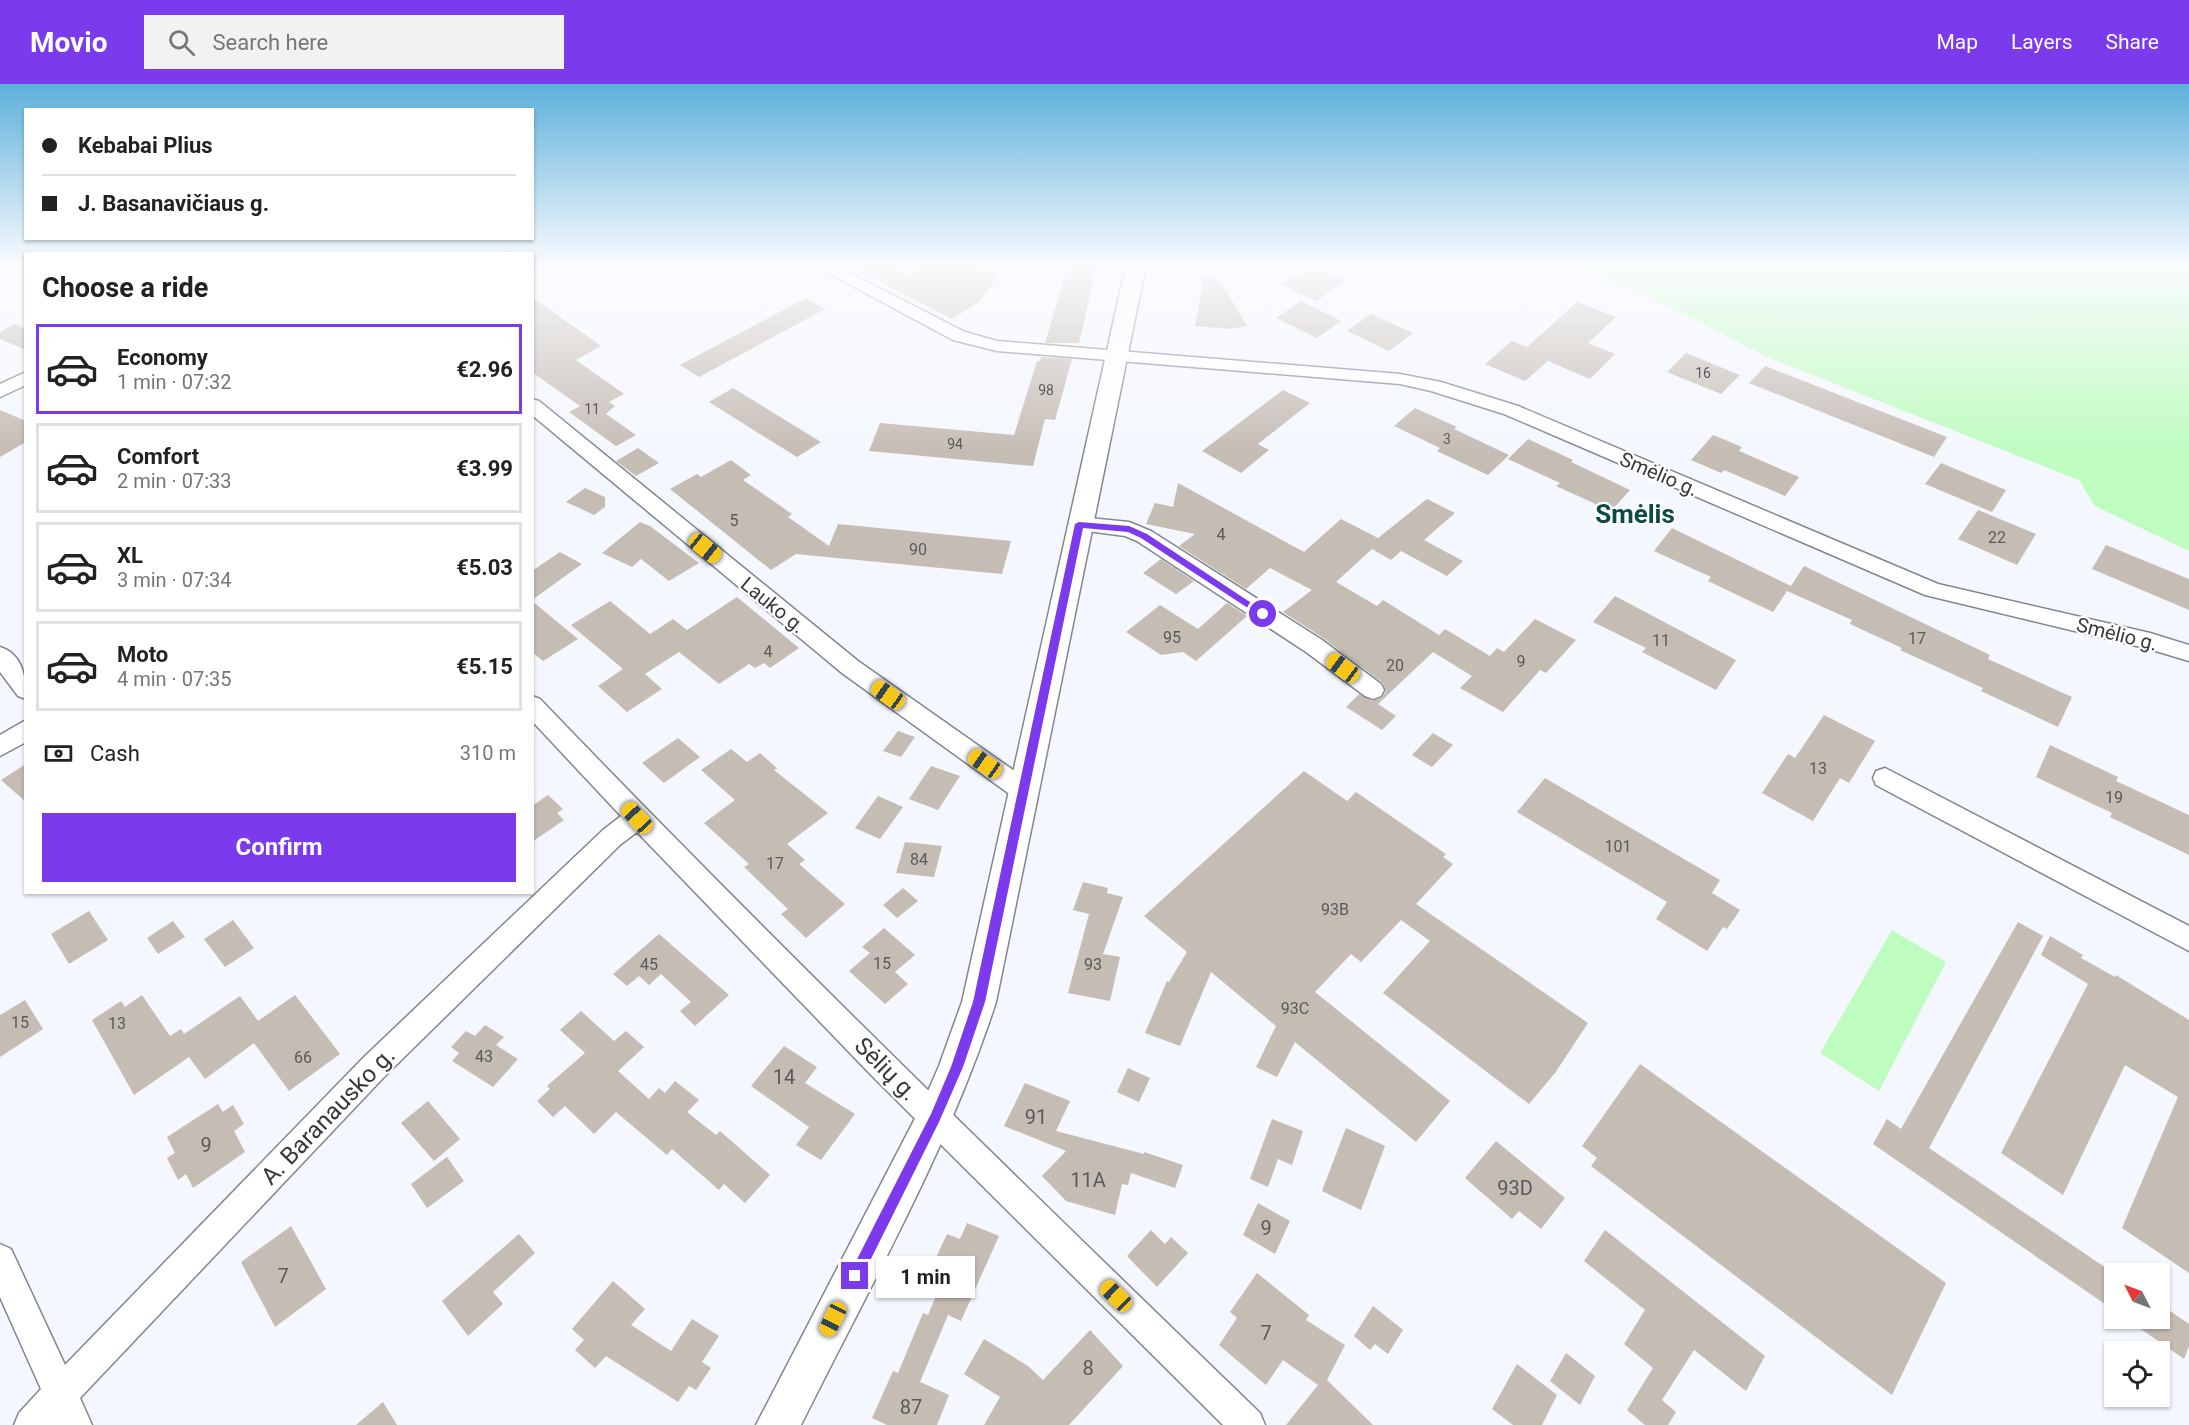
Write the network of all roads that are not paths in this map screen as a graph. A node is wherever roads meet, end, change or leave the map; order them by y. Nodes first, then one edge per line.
1 (943, 328) edge
2 (1124, 328) edge
3 (1118, 356) junction
4 (24, 378) edge
5 (0, 391) edge
6 (534, 407) edge
7 (1079, 524) junction
8 (2189, 653) edge
9 (0, 655) edge
10 (24, 687) edge
11 (1372, 690) dead end
12 (534, 707) edge
13 (24, 730) edge
14 (0, 747) edge
15 (1885, 778) dead end
16 (1024, 791) junction
17 (637, 818) junction
18 (2189, 939) edge
19 (935, 1118) junction
20 (0, 1260) edge
21 (62, 1393) junction
22 (31, 1425) edge
23 (75, 1425) edge
24 (778, 1425) edge
25 (1248, 1425) edge

1 - 3 street, Smėlio g.
2 - 3 main road
3 - 7 main road
3 - 8 street, Smėlio g.
4 - 5 street
6 - 16 street, Lauko g.
7 - 11 street
7 - 16 main road
9 - 10 street
12 - 17 street, Sėlių g.
13 - 14 street
15 - 18 street
16 - 19 main road
17 - 19 street, Sėlių g.
17 - 21 street, A. Baranausko g.
19 - 24 main road
19 - 25 street, Sėlių g.
20 - 21 street
21 - 22 street, A. Baranausko g.
21 - 23 street

